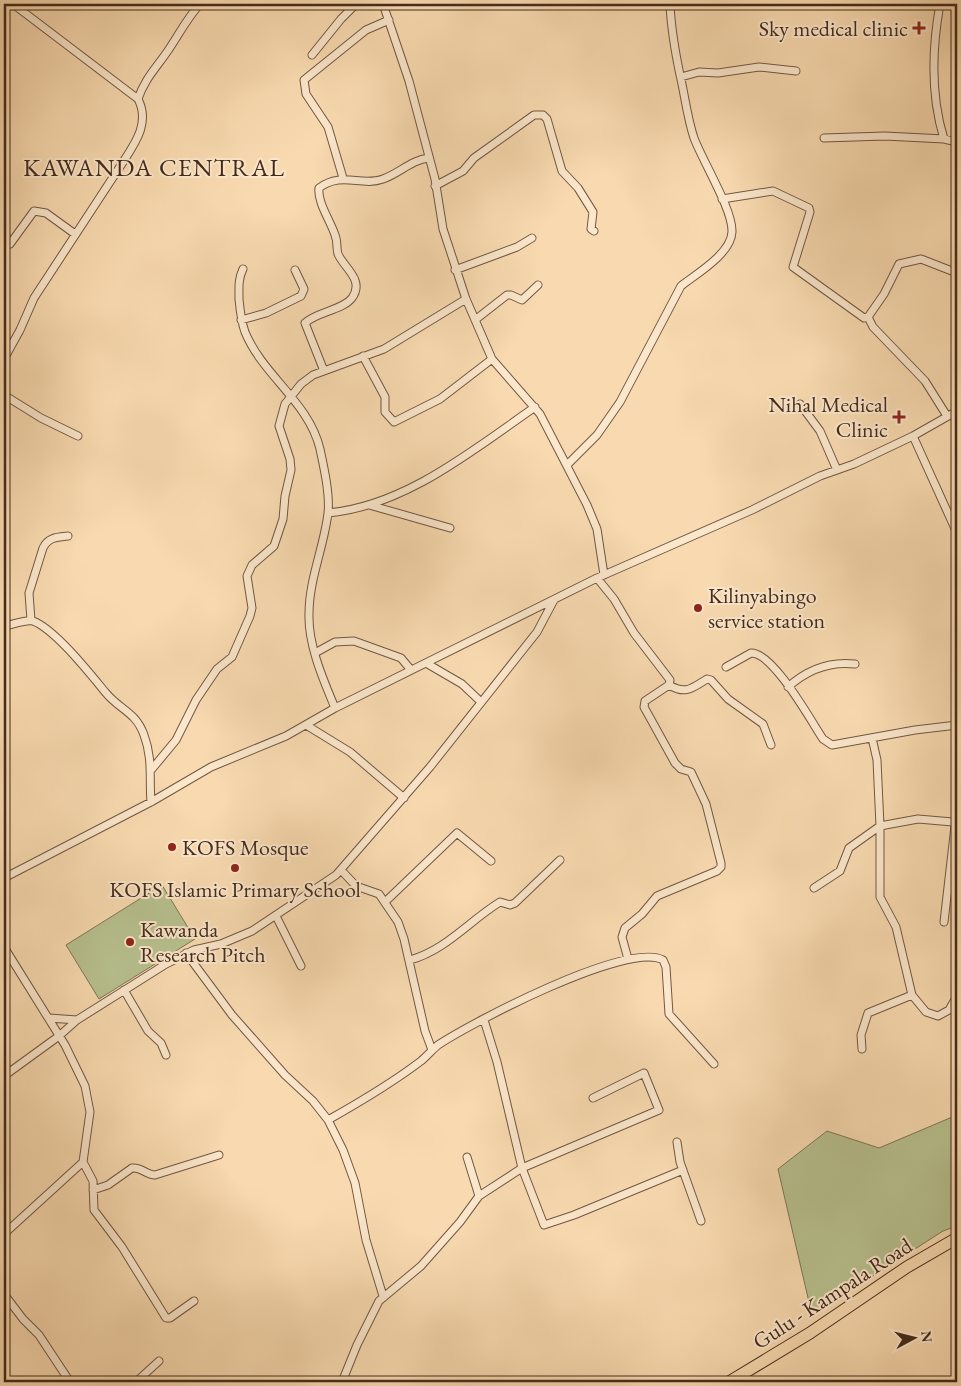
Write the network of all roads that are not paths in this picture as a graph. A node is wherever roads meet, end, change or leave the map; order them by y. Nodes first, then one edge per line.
1 (12, 4) edge
2 (200, 4) edge
3 (356, 4) edge
4 (383, 4) edge
5 (670, 4) edge
6 (940, 4) edge
7 (389, 20) junction
8 (312, 55) dead end
9 (796, 71) dead end
10 (681, 76) junction
11 (138, 99) junction
12 (824, 138) dead end
13 (944, 140) junction
14 (957, 142) edge
15 (429, 158) junction
16 (343, 178) junction
17 (435, 186) junction
18 (722, 199) junction
19 (594, 231) dead end
20 (75, 234) junction
21 (532, 238) dead end
22 (10, 244) dead end
23 (243, 269) dead end
24 (295, 270) dead end
25 (455, 270) junction
26 (957, 272) edge
27 (538, 284) dead end
28 (466, 299) junction
29 (868, 318) junction
30 (241, 320) junction
31 (475, 320) junction
32 (363, 356) junction
33 (4, 358) edge
34 (492, 358) junction
35 (324, 371) junction
36 (4, 395) edge
37 (291, 397) junction
38 (800, 404) dead end
39 (535, 407) junction
40 (957, 411) edge
41 (947, 416) junction
42 (78, 436) dead end
43 (913, 436) junction
44 (567, 465) junction
45 (837, 470) junction
46 (369, 505) junction
47 (328, 513) junction
48 (450, 528) dead end
49 (957, 533) edge
50 (68, 536) dead end
51 (601, 576) junction
52 (554, 600) junction
53 (31, 620) junction
54 (4, 626) edge
55 (315, 653) junction
56 (426, 662) junction
57 (855, 664) dead end
58 (726, 667) dead end
59 (411, 670) junction
60 (669, 685) junction
61 (788, 687) junction
62 (481, 702) junction
63 (335, 708) junction
64 (306, 725) junction
65 (957, 725) edge
66 (872, 738) junction
67 (771, 745) dead end
68 (152, 769) junction
69 (404, 798) junction
70 (151, 802) junction
71 (880, 826) junction
72 (560, 860) dead end
73 (491, 861) dead end
74 (341, 870) junction
75 (4, 878) edge
76 (814, 888) dead end
77 (385, 902) junction
78 (276, 916) junction
79 (944, 922) dead end
80 (4, 947) edge
81 (186, 953) junction
82 (628, 959) junction
83 (410, 960) junction
84 (300, 966) dead end
85 (124, 990) junction
86 (912, 995) junction
87 (957, 996) edge
88 (49, 1018) junction
89 (77, 1020) junction
90 (484, 1020) junction
91 (59, 1036) junction
92 (862, 1049) dead end
93 (432, 1050) junction
94 (166, 1055) dead end
95 (714, 1064) dead end
96 (4, 1076) edge
97 (593, 1098) dead end
98 (328, 1120) junction
99 (677, 1142) dead end
100 (219, 1155) dead end
101 (467, 1157) dead end
102 (83, 1162) junction
103 (522, 1168) junction
104 (683, 1170) junction
105 (93, 1190) junction
106 (479, 1196) junction
107 (701, 1221) dead end
108 (4, 1234) edge
109 (957, 1238) edge
110 (4, 1294) edge
111 (383, 1296) junction
112 (194, 1301) dead end
113 (159, 1361) dead end
114 (70, 1382) edge
115 (136, 1382) edge
116 (342, 1382) edge
117 (729, 1382) edge

1 - 11 street
2 - 11 street
3 - 8 street
4 - 7 street
5 - 10 street
6 - 13 street
7 - 15 street
7 - 16 street
9 - 10 street
10 - 18 street
11 - 20 street
12 - 13 street
13 - 14 street
15 - 16 street
15 - 17 street
16 - 35 street
17 - 19 street
17 - 25 street
18 - 29 street
18 - 44 street
20 - 22 street
20 - 33 street
21 - 25 street
23 - 30 street
24 - 30 street
25 - 28 street
26 - 29 street
27 - 31 street
28 - 31 street
28 - 32 street
29 - 41 street
30 - 37 street
31 - 34 street
32 - 34 street
32 - 35 street
34 - 39 street
35 - 37 street
36 - 42 street
37 - 47 street
37 - 68 street
38 - 45 street
39 - 44 street
39 - 46 street
40 - 41 street
41 - 43 street
43 - 45 street
43 - 49 street
44 - 51 street
45 - 51 street
46 - 47 street
46 - 48 street
47 - 55 street
50 - 53 street
51 - 52 street
51 - 60 street
52 - 56 street
52 - 62 street
53 - 54 street
53 - 68 street
55 - 59 street
55 - 63 street
56 - 59 street
56 - 62 street
57 - 61 street
58 - 61 street
59 - 63 street
60 - 67 street
60 - 82 street
61 - 66 street
62 - 69 street
63 - 64 street
64 - 69 street
64 - 70 street
65 - 66 street
66 - 71 street
68 - 70 street
69 - 74 street
70 - 75 street
71 - 76 street
71 - 79 street
71 - 86 street
72 - 83 street
73 - 77 street
74 - 77 street
74 - 78 street
77 - 83 street
78 - 81 street
78 - 84 street
80 - 88 street
81 - 85 street
81 - 98 street
82 - 90 street
82 - 95 street
83 - 93 street
85 - 89 street
85 - 94 street
86 - 87 street
86 - 92 street
88 - 89 street
88 - 91 street
89 - 91 street
90 - 93 street
90 - 103 street
91 - 96 street
91 - 102 street
93 - 98 street
97 - 103 street
98 - 111 street
99 - 104 street
100 - 105 street
101 - 106 street
102 - 105 street
102 - 108 street
103 - 104 street
103 - 106 street
104 - 107 street
105 - 112 street
106 - 111 street
109 - 117 main road, Gulu - Kampala Road
110 - 114 street
111 - 116 street
113 - 115 street

